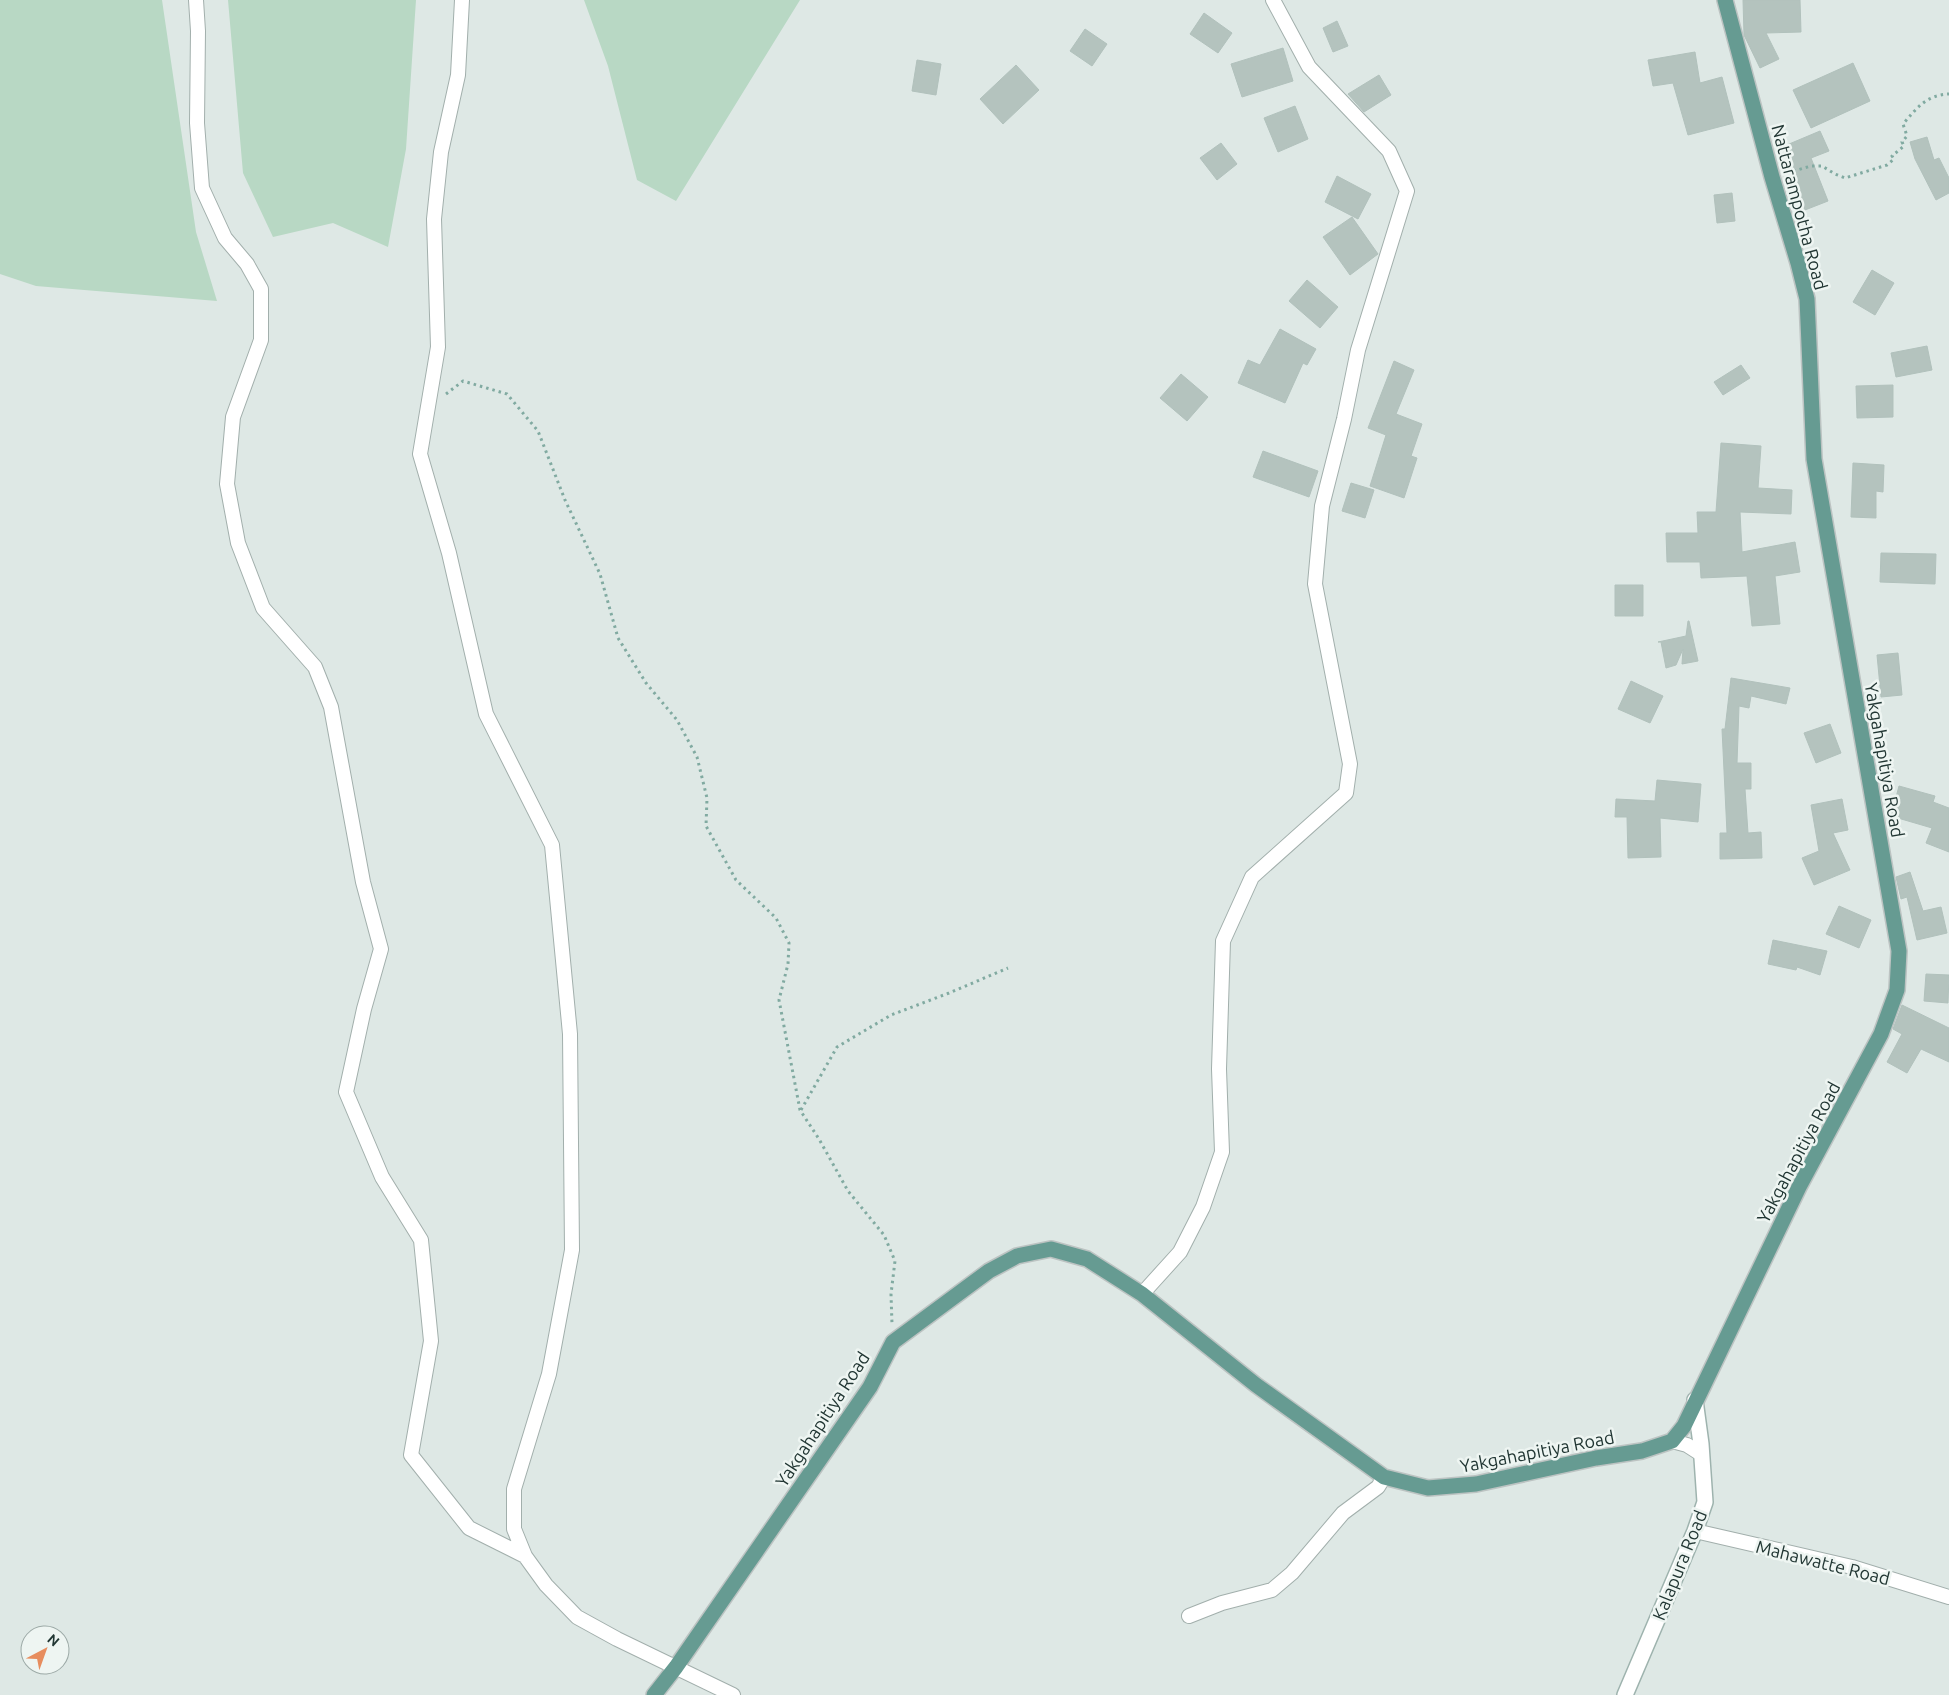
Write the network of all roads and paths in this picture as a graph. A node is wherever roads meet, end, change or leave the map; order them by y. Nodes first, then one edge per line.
1 (196, 0) edge
2 (462, 0) edge
3 (1273, 0) edge
4 (1725, 0) edge
5 (1949, 94) edge
6 (1772, 177) junction
7 (429, 406) junction
8 (1814, 459) joint
9 (1008, 968) dead end
10 (800, 1110) junction
11 (1142, 1294) junction
12 (893, 1342) junction
13 (1695, 1400) junction
14 (1672, 1441) junction
15 (1701, 1454) junction
16 (1384, 1477) junction
17 (1695, 1531) junction
18 (525, 1556) junction
19 (1949, 1597) edge
20 (1189, 1616) dead end
21 (676, 1667) junction
22 (654, 1695) edge
23 (733, 1695) edge
24 (1625, 1695) edge

1 - 18 street
2 - 7 street
3 - 11 street
4 - 6 main road, Nattarampotha Road
5 - 6 path
6 - 8 main road, Nattarampotha Road
7 - 10 path
7 - 18 street
8 - 13 main road, Yakgahapitiya Road
9 - 10 path
10 - 12 path
11 - 12 main road, Yakgahapitiya Road
11 - 16 main road, Yakgahapitiya Road
12 - 21 main road, Yakgahapitiya Road
13 - 14 main road, Yakgahapitiya Road
13 - 15 street, Kalapura Road
14 - 15 street
14 - 16 main road, Yakgahapitiya Road
15 - 17 street, Kalapura Road
16 - 20 street
17 - 19 street, Mahawatte Road
17 - 24 street, Kalapura Road
18 - 21 street
21 - 22 main road, Yakgahapitiya Road
21 - 23 street

